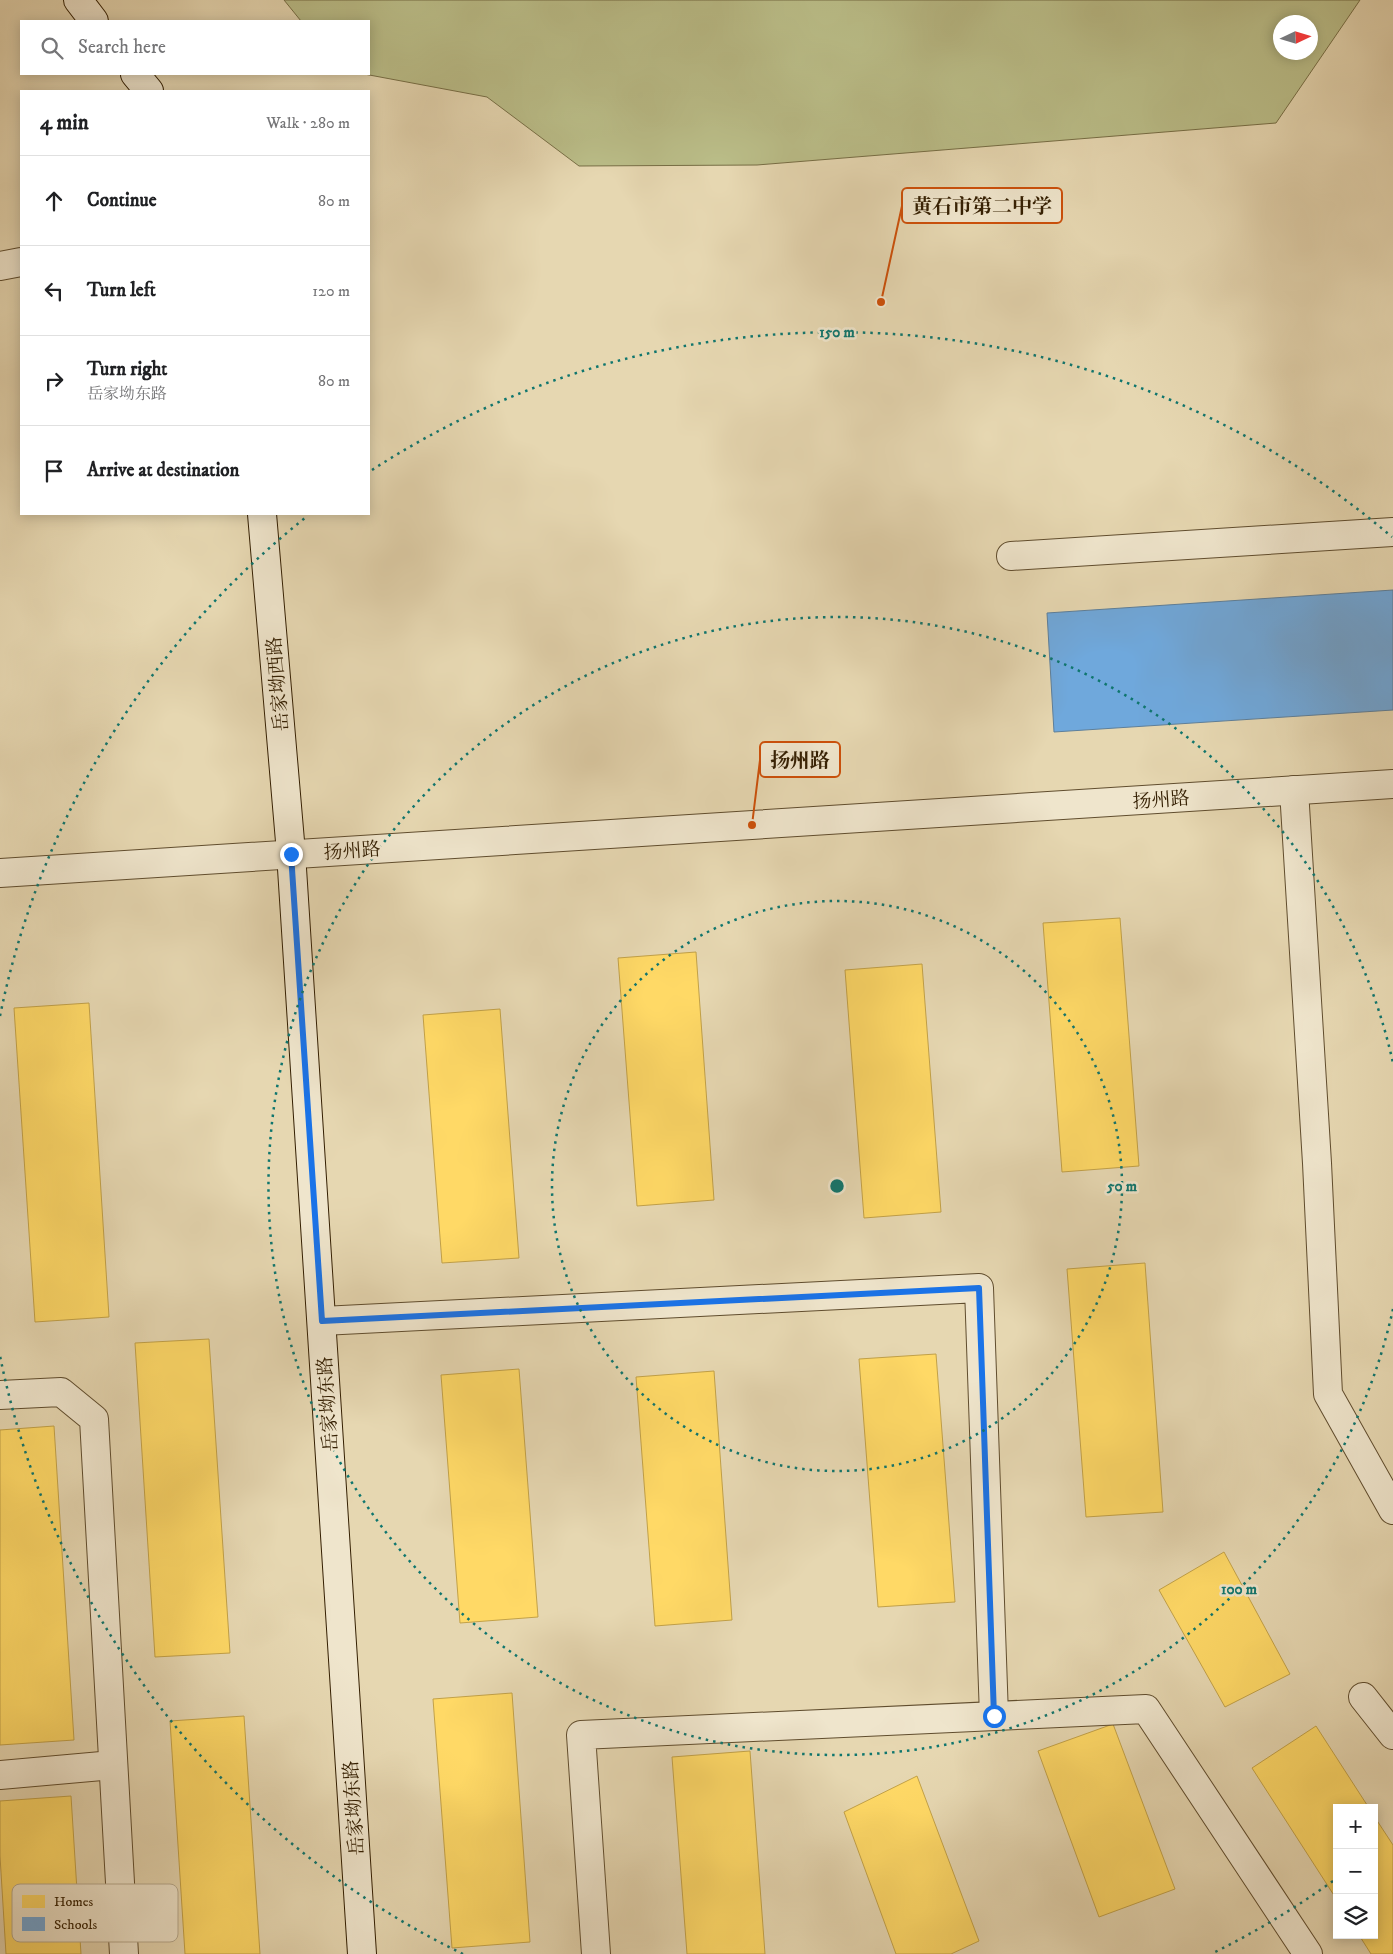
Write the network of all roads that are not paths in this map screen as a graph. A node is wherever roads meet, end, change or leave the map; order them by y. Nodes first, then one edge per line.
1 (78, 0) edge
2 (93, 20) edge
3 (136, 75) edge
4 (147, 90) edge
5 (20, 262) edge
6 (0, 266) edge
7 (262, 515) edge
8 (1393, 532) edge
9 (1011, 556) dead end
10 (1393, 784) edge
11 (1294, 790) junction
12 (291, 854) junction
13 (0, 873) edge
14 (322, 1321) junction
15 (0, 1395) edge
16 (1393, 1510) edge
17 (1363, 1696) dead end
18 (994, 1716) junction
19 (1393, 1735) edge
20 (114, 1765) junction
21 (0, 1775) edge
22 (120, 1884) edge
23 (362, 1954) edge
24 (596, 1954) edge
25 (1308, 1954) edge

1 - 2 street
3 - 4 street
5 - 6 street
7 - 12 street, 岳家坳西路
8 - 9 street
10 - 11 street, 扬州路
11 - 12 street, 扬州路
11 - 16 street
12 - 13 street, 扬州路
12 - 14 street, 岳家坳东路
14 - 18 street
14 - 23 street, 岳家坳东路
15 - 20 street
17 - 19 street
18 - 24 street
18 - 25 street
20 - 21 street
20 - 22 street

